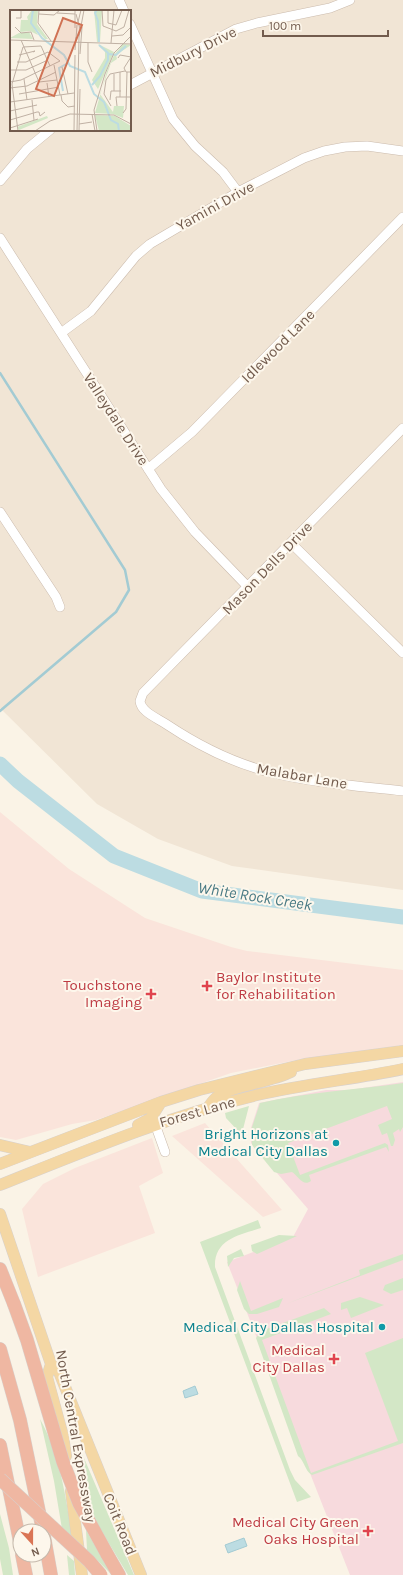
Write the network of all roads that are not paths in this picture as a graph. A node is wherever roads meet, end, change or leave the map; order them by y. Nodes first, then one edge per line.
1 (119, 0) edge
2 (350, 0) edge
3 (124, 10) edge
4 (131, 26) edge
5 (152, 73) junction
6 (131, 84) edge
7 (49, 131) edge
8 (402, 152) edge
9 (0, 181) edge
10 (238, 192) junction
11 (403, 217) edge
12 (0, 238) edge
13 (61, 333) junction
14 (403, 428) edge
15 (148, 469) junction
16 (0, 512) edge
17 (291, 543) junction
18 (248, 586) junction
19 (60, 607) dead end
20 (403, 639) edge
21 (396, 646) junction
22 (403, 653) edge
23 (144, 710) joint
24 (403, 791) edge
25 (403, 1051) edge
26 (305, 1064) junction
27 (400, 1070) edge
28 (161, 1102) junction
29 (207, 1109) junction
30 (173, 1118) junction
31 (155, 1124) junction
32 (115, 1139) junction
33 (0, 1145) edge
34 (30, 1152) junction
35 (165, 1152) dead end
36 (0, 1164) edge
37 (0, 1185) edge
38 (0, 1214) edge
39 (0, 1239) edge
40 (0, 1269) edge
41 (21, 1278) junction
42 (0, 1349) edge
43 (51, 1364) junction
44 (0, 1445) edge
45 (0, 1479) edge
46 (16, 1523) edge
47 (41, 1523) edge
48 (24, 1563) edge
49 (49, 1563) edge
50 (26, 1575) edge
51 (51, 1575) edge
52 (82, 1575) edge
53 (101, 1575) edge
54 (119, 1575) edge
55 (141, 1575) edge

1 - 3 street
2 - 5 street, Midbury Drive
4 - 5 street
5 - 6 street, Midbury Drive
5 - 10 street
7 - 9 street
8 - 10 street, Yamini Drive
10 - 13 street, Yamini Drive
11 - 15 street, Idlewood Lane
12 - 13 street, Valleydale Drive
13 - 15 street, Valleydale Drive
14 - 17 street, Mason Dells Drive
15 - 18 street, Valleydale Drive
16 - 19 street
17 - 18 street, Mason Dells Drive
17 - 21 street
18 - 23 street, Mason Dells Drive
20 - 21 street
21 - 22 street
23 - 24 street, Malabar Lane
25 - 26 main road, Forest Lane
26 - 28 main road, Forest Lane
26 - 29 main road
27 - 29 main road, Forest Lane
28 - 30 main road
28 - 32 main road
28 - 34 main road, Forest Lane
29 - 30 main road, Forest Lane
30 - 31 main road, Forest Lane
31 - 32 main road, Forest Lane
31 - 35 street
32 - 37 main road, Forest Lane
33 - 34 main road
34 - 36 main road, Forest Lane
38 - 41 main road, North Central Expressway
39 - 41 main road
40 - 54 highway, bridge
41 - 43 main road, North Central Expressway
42 - 47 highway
43 - 52 main road, North Central Expressway
43 - 55 main road, Coit Road
44 - 46 highway
45 - 53 highway, bridge
48 - 50 highway
49 - 51 highway

